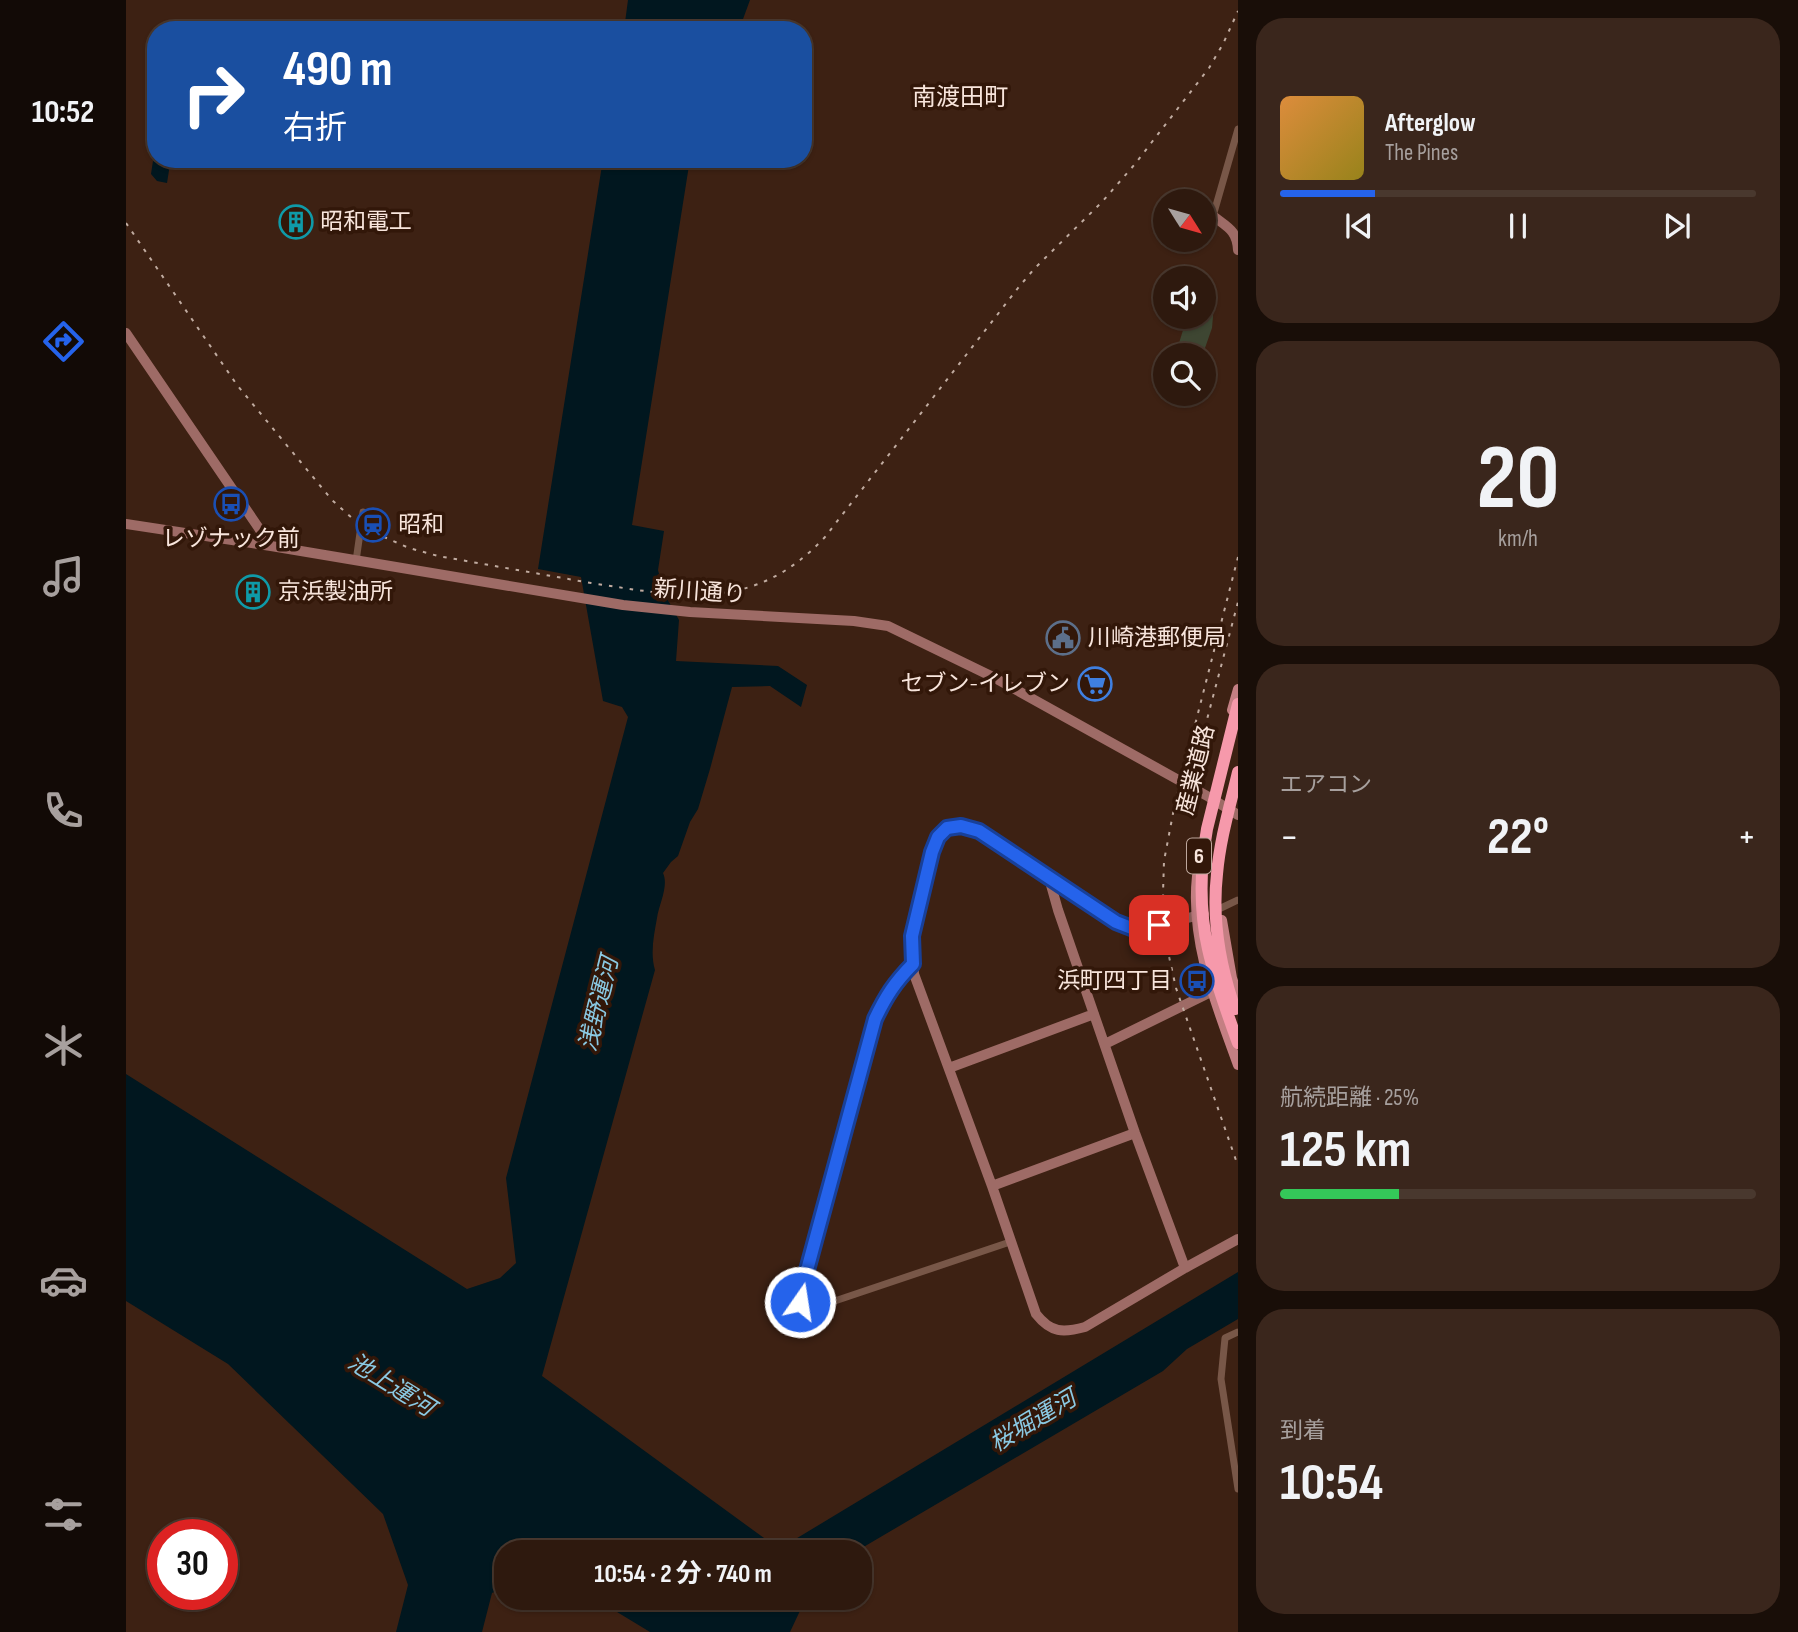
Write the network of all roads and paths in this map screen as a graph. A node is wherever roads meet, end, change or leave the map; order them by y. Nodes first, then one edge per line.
1 (1238, 129) edge
2 (1216, 206) edge
3 (1216, 218) edge
4 (1238, 250) edge
5 (126, 333) edge
6 (363, 512) dead end
7 (126, 524) edge
8 (271, 546) junction
9 (355, 561) junction
10 (1238, 690) edge
11 (1238, 704) edge
12 (1238, 723) edge
13 (1222, 762) junction
14 (1238, 772) edge
15 (1238, 786) edge
16 (1209, 797) junction
17 (1236, 812) edge
18 (1049, 878) junction
19 (1238, 900) edge
20 (1221, 908) junction
21 (1197, 916) junction
22 (913, 964) junction
23 (1235, 976) edge
24 (1212, 993) junction
25 (1238, 996) edge
26 (1094, 1014) junction
27 (1238, 1018) edge
28 (1238, 1043) edge
29 (1105, 1044) junction
30 (1238, 1065) edge
31 (949, 1068) junction
32 (1135, 1133) junction
33 (992, 1186) junction
34 (1238, 1240) edge
35 (1010, 1242) junction
36 (1185, 1268) junction
37 (1238, 1332) edge
38 (1238, 1489) edge

1 - 2 street
3 - 4 street
5 - 8 street
6 - 9 street
7 - 8 street, 新川通り
8 - 9 street, 新川通り
9 - 16 street, 新川通り
10 - 16 main road, 産業道路 / 6
11 - 13 highway
12 - 13 highway
13 - 28 highway
14 - 27 highway
15 - 17 main road, 産業道路 / 6
16 - 17 street, 新川通り
16 - 21 main road, 産業道路 / 6
17 - 20 main road, 産業道路 / 6
18 - 21 street
18 - 22 street
18 - 26 street
19 - 20 street
20 - 21 street
20 - 23 main road, 産業道路 / 6
21 - 24 main road, 産業道路 / 6
22 - 31 street
22 - 35 street
23 - 24 street
23 - 25 main road, 産業道路 / 6
24 - 29 street
24 - 30 main road, 産業道路 / 6
26 - 29 street
26 - 31 street
29 - 32 street
31 - 33 street
32 - 33 street
32 - 36 street
33 - 35 street
34 - 36 street
35 - 36 street
37 - 38 street

